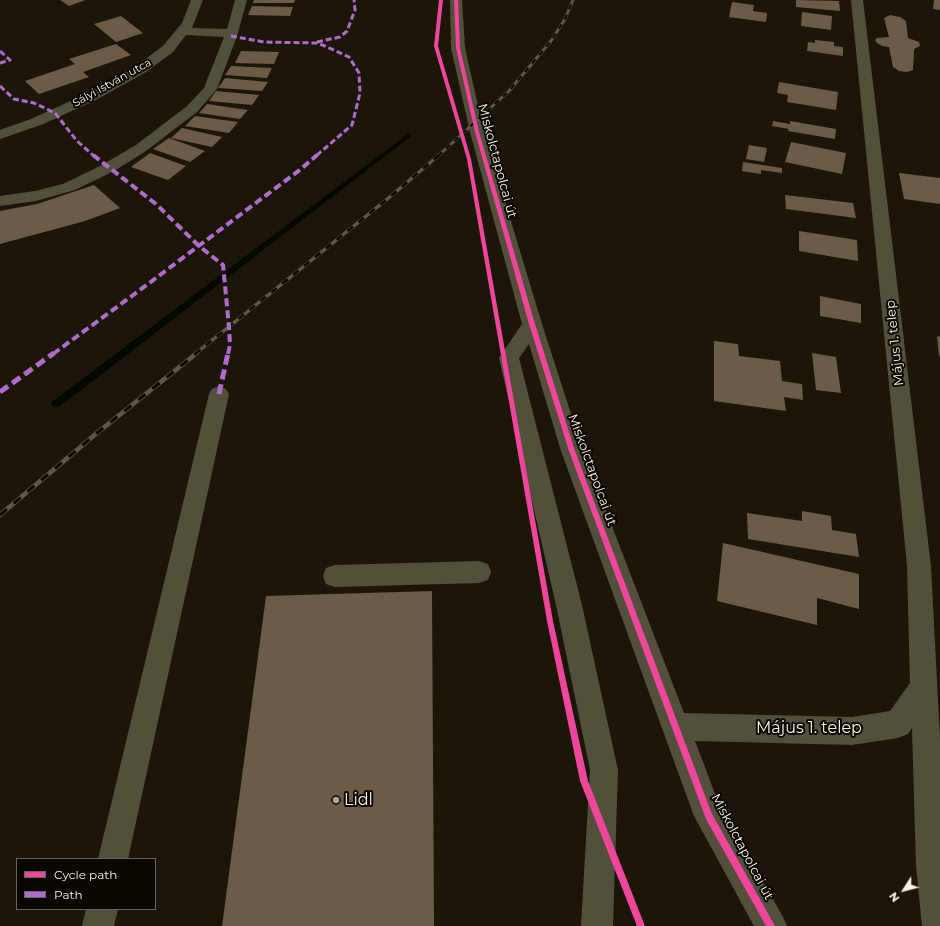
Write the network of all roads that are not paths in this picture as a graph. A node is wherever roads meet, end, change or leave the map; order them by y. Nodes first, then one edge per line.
1 (197, 0) edge
2 (241, 0) edge
3 (456, 0) edge
4 (857, 0) edge
5 (183, 31) junction
6 (232, 33) junction
7 (0, 135) edge
8 (0, 201) edge
9 (532, 324) junction
10 (219, 394) dead end
11 (479, 572) dead end
12 (335, 576) dead end
13 (924, 687) junction
14 (676, 726) junction
15 (113, 858) edge
16 (102, 910) edge
17 (98, 926) edge
18 (597, 926) edge
19 (771, 926) edge
20 (938, 926) edge

1 - 5 street, Sályi István utca
2 - 6 street
3 - 9 street, Miskolctapolcai út
4 - 13 street, Május 1. telep
5 - 6 street
5 - 7 street, Sályi István utca
6 - 8 street
9 - 14 street, Miskolctapolcai út
9 - 18 street
10 - 15 street
11 - 12 street
13 - 14 street, Május 1. telep
13 - 20 street, Május 1. telep
14 - 19 street, Miskolctapolcai út
16 - 17 street

